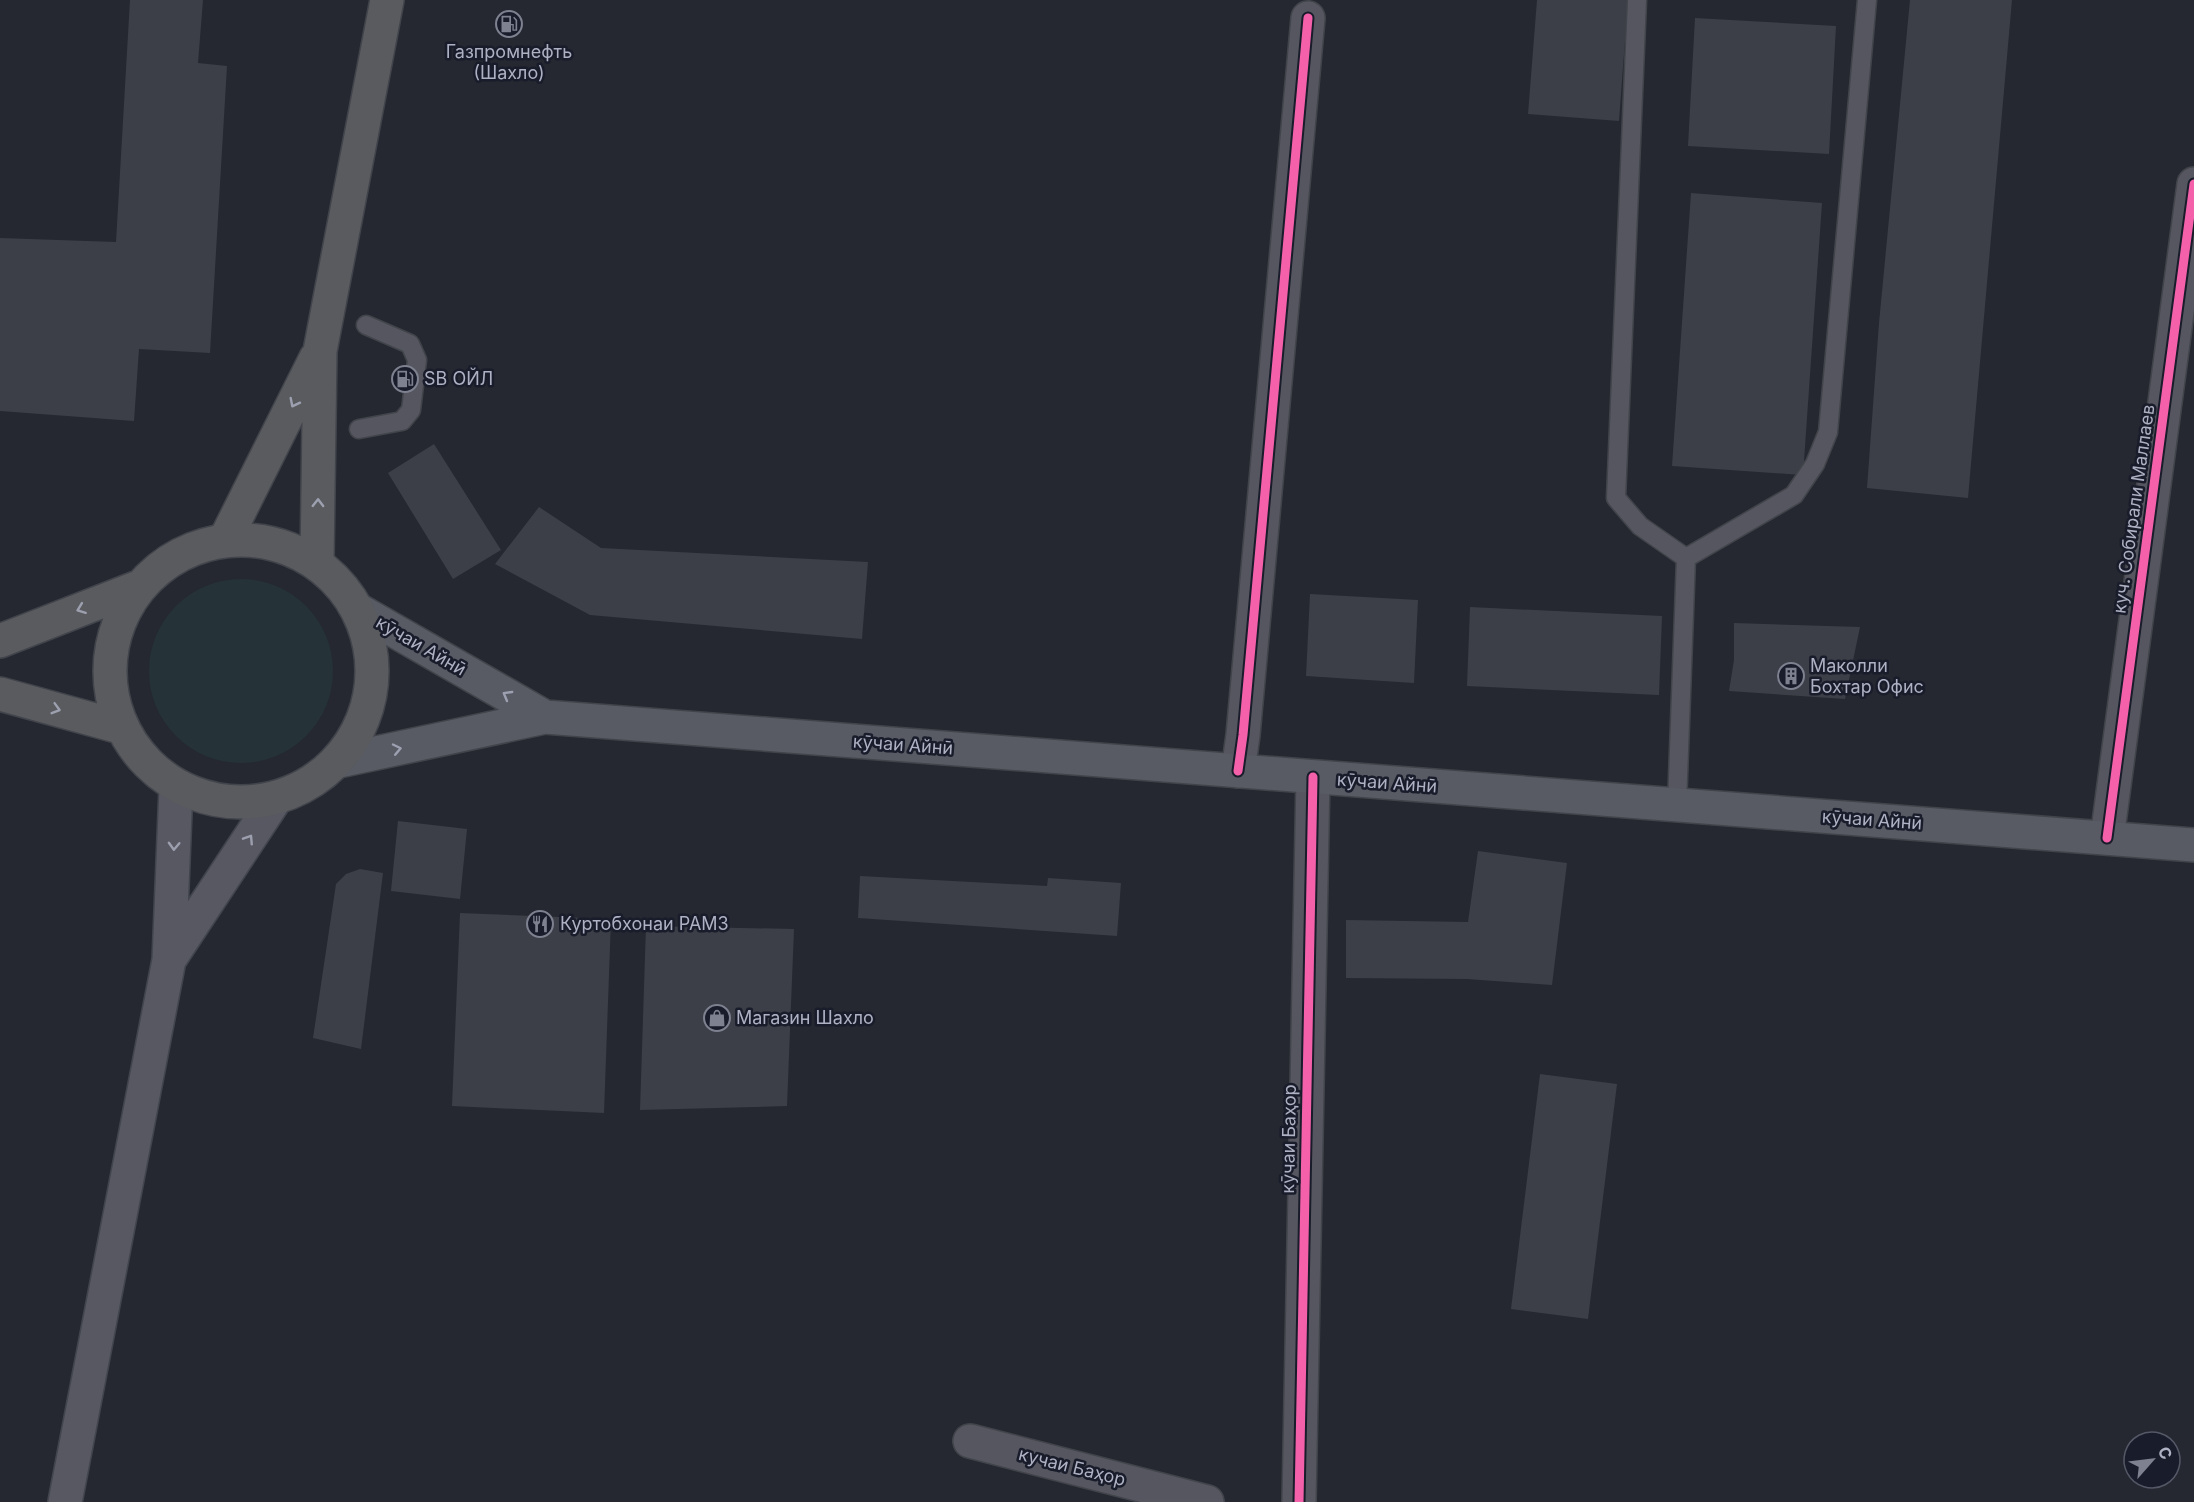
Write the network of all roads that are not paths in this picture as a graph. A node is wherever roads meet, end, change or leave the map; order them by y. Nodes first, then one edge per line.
1 (387, 0) edge
2 (1637, 0) edge
3 (1867, 0) edge
4 (1308, 18) dead end
5 (2194, 183) edge
6 (366, 325) dead end
7 (320, 351) junction
8 (359, 429) dead end
9 (226, 538) junction
10 (1686, 558) junction
11 (317, 562) junction
12 (136, 588) junction
13 (360, 611) junction
14 (0, 641) edge
15 (0, 694) edge
16 (545, 717) junction
17 (120, 727) junction
18 (339, 761) junction
19 (1238, 771) junction
20 (1313, 777) junction
21 (176, 788) junction
22 (274, 801) junction
23 (1677, 805) junction
24 (2107, 838) junction
25 (2194, 845) edge
26 (169, 960) junction
27 (970, 1442) dead end
28 (65, 1502) edge
29 (1208, 1502) edge
30 (1299, 1502) edge

1 - 7 highway
2 - 10 lane
3 - 10 lane
4 - 19 street
5 - 24 street, куч. Собирали Маллаев
6 - 8 lane
7 -> 9 highway
11 -> 7 highway
9 - 11 highway
9 - 12 highway
10 - 23 lane
11 - 13 highway
12 -> 14 highway
12 - 17 highway
16 -> 13 main road, кӯчаи Айнӣ
13 - 18 highway
15 -> 17 highway
18 -> 16 main road, кӯчаи Айнӣ
16 - 19 main road, кӯчаи Айнӣ
17 - 21 highway
18 - 22 highway
19 - 20 main road, кӯчаи Айнӣ
20 - 23 main road, кӯчаи Айнӣ
20 - 30 street, кӯчаи Баҳор
21 - 22 highway
21 -> 26 main road
26 -> 22 main road
23 - 24 main road, кӯчаи Айнӣ
24 - 25 main road, кӯчаи Айнӣ
26 - 28 main road
27 - 29 street, кучаи Баҳор

